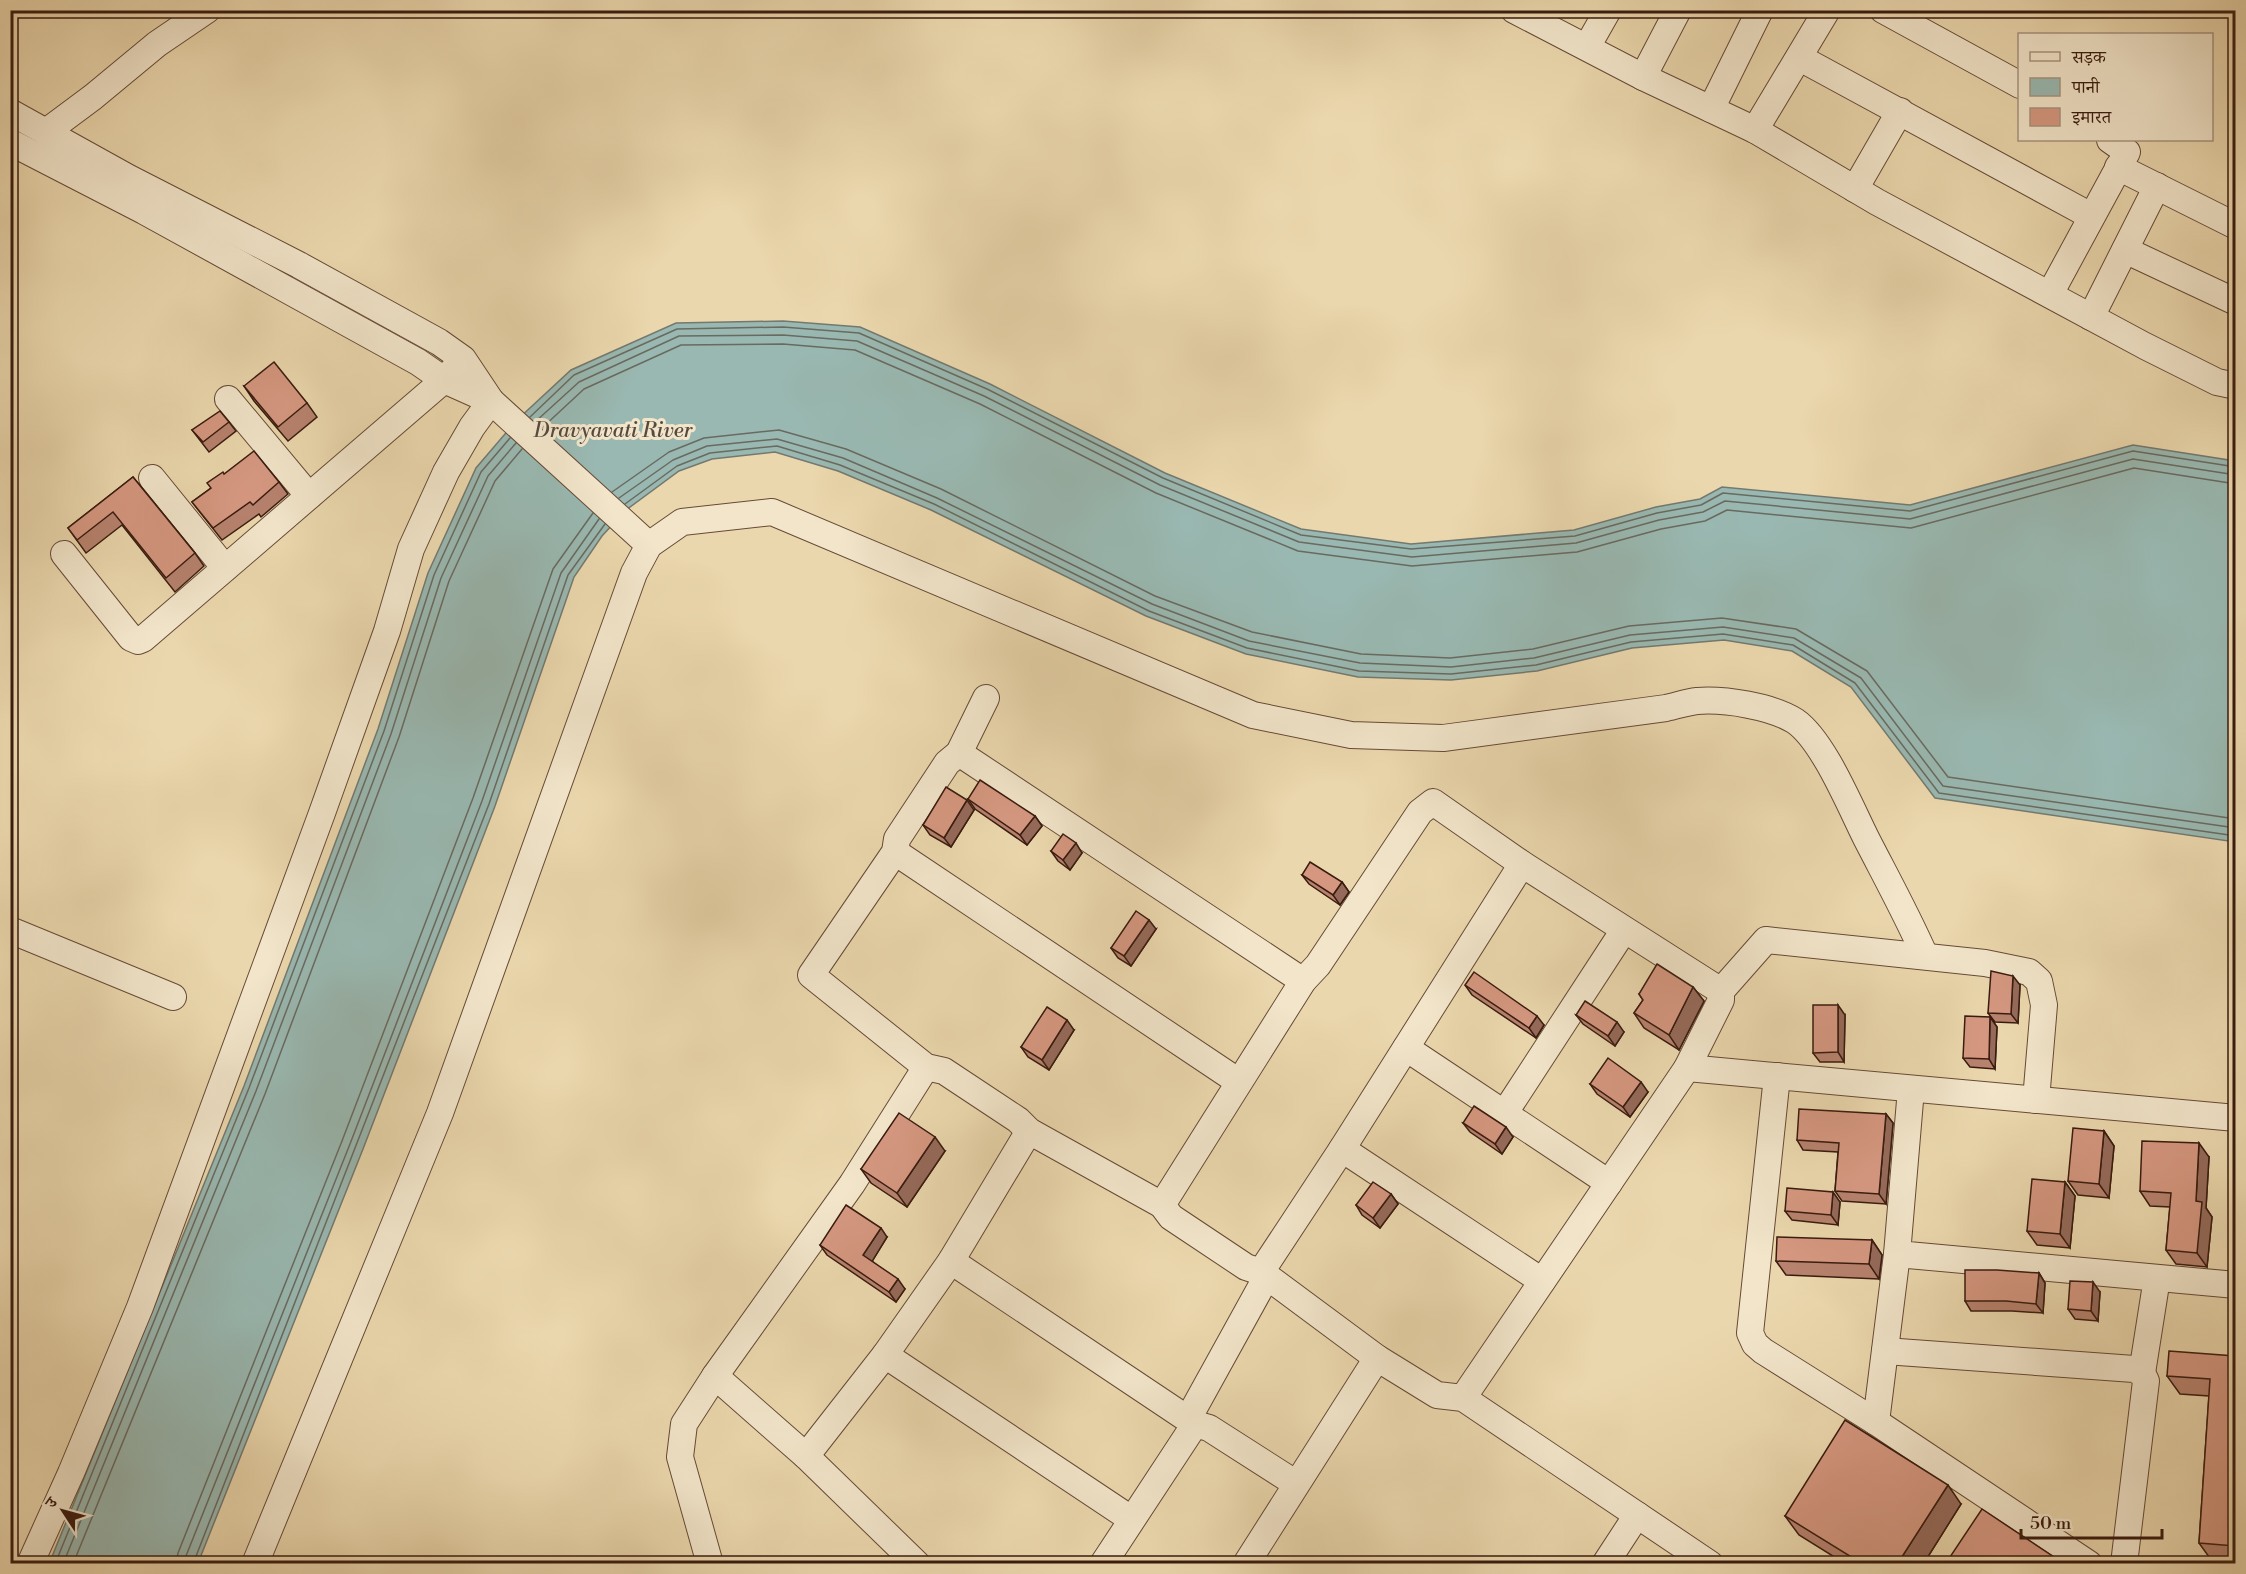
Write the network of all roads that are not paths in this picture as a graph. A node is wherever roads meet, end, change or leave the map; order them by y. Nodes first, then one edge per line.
1 (1608, 10) edge
2 (1678, 10) edge
3 (1760, 10) edge
4 (1827, 10) edge
5 (1883, 10) edge
6 (205, 11) edge
7 (1524, 13) edge
8 (1587, 47) junction
9 (1800, 58) junction
10 (1643, 77) junction
11 (2018, 84) edge
12 (1711, 109) junction
13 (1900, 111) junction
14 (10, 112) edge
15 (1755, 130) junction
16 (46, 132) junction
17 (2111, 141) edge
18 (10, 142) edge
19 (2118, 167) junction
20 (2157, 186) junction
21 (1855, 189) junction
22 (2091, 216) junction
23 (2235, 226) edge
24 (2125, 250) junction
25 (2050, 294) junction
26 (2235, 302) edge
27 (2091, 317) junction
28 (463, 359) junction
29 (444, 380) junction
30 (2235, 386) edge
31 (228, 399) dead end
32 (491, 401) junction
33 (152, 478) dead end
34 (309, 496) junction
35 (649, 544) junction
36 (64, 554) dead end
37 (225, 568) junction
38 (986, 698) dead end
39 (959, 753) junction
40 (895, 852) junction
41 (1522, 864) junction
42 (10, 930) edge
43 (1624, 930) junction
44 (1925, 956) junction
45 (1303, 981) junction
46 (1721, 991) junction
47 (173, 997) dead end
48 (1406, 1048) junction
49 (926, 1067) junction
50 (1688, 1068) junction
51 (1777, 1076) junction
52 (1239, 1082) junction
53 (1911, 1089) junction
54 (2036, 1100) junction
55 (1504, 1114) junction
56 (2235, 1118) edge
57 (1029, 1131) junction
58 (1342, 1149) junction
59 (1609, 1183) junction
60 (1162, 1205) junction
61 (1898, 1254) junction
62 (951, 1261) junction
63 (1264, 1274) junction
64 (2157, 1278) junction
65 (1542, 1281) junction
66 (2235, 1285) edge
67 (1885, 1351) junction
68 (885, 1355) junction
69 (1377, 1358) junction
70 (2142, 1373) junction
71 (715, 1376) junction
72 (1463, 1398) junction
73 (1191, 1421) junction
74 (1876, 1422) junction
75 (806, 1456) junction
76 (1295, 1483) junction
77 (1636, 1515) junction
78 (1131, 1519) junction
79 (30, 1563) edge
80 (255, 1563) edge
81 (710, 1563) edge
82 (917, 1563) edge
83 (1103, 1563) edge
84 (1246, 1563) edge
85 (1605, 1563) edge
86 (1710, 1563) edge
87 (2089, 1563) edge
88 (2124, 1563) edge

1 - 8 street
2 - 10 street
3 - 12 street
4 - 9 street
5 - 11 street
6 - 16 street
7 - 8 street
8 - 10 street
9 - 13 street
9 - 15 street
10 - 12 street
12 - 15 street
13 - 21 street
13 - 22 street
14 - 16 street
15 - 21 street
16 - 28 street
17 - 19 street
18 - 29 street
19 - 20 street
19 - 22 street
20 - 23 street
20 - 24 street
21 - 25 street
22 - 25 street
24 - 26 street
24 - 27 street
25 - 27 street
27 - 30 street
28 - 29 street
28 - 32 street
29 - 32 street
29 - 34 street
31 - 34 street
32 - 35 street
32 - 79 street
33 - 37 street
34 - 37 street
35 - 44 street
35 - 80 street
36 - 37 street
38 - 39 street
39 - 40 street
39 - 45 street
40 - 49 street
40 - 52 street
41 - 43 street
41 - 45 street
41 - 48 street
42 - 47 street
43 - 46 street
43 - 55 street
44 - 46 street
44 - 54 street
45 - 52 street
46 - 50 street
48 - 55 street
48 - 58 street
49 - 57 street
49 - 71 street
50 - 51 street
50 - 59 street
51 - 53 street
51 - 74 street
52 - 60 street
53 - 54 street
53 - 61 street
54 - 56 street
55 - 59 street
57 - 60 street
57 - 62 street
58 - 63 street
58 - 65 street
59 - 65 street
60 - 63 street
61 - 64 street
61 - 67 street
62 - 68 street
62 - 73 street
63 - 69 street
63 - 73 street
64 - 66 street
64 - 70 street
65 - 72 street
67 - 70 street
67 - 74 street
68 - 75 street
68 - 78 street
69 - 72 street
69 - 76 street
70 - 88 street
71 - 75 street
71 - 81 street
72 - 77 street
73 - 76 street
73 - 78 street
74 - 87 street
75 - 82 street
76 - 84 street
77 - 85 street
77 - 86 street
78 - 83 street

